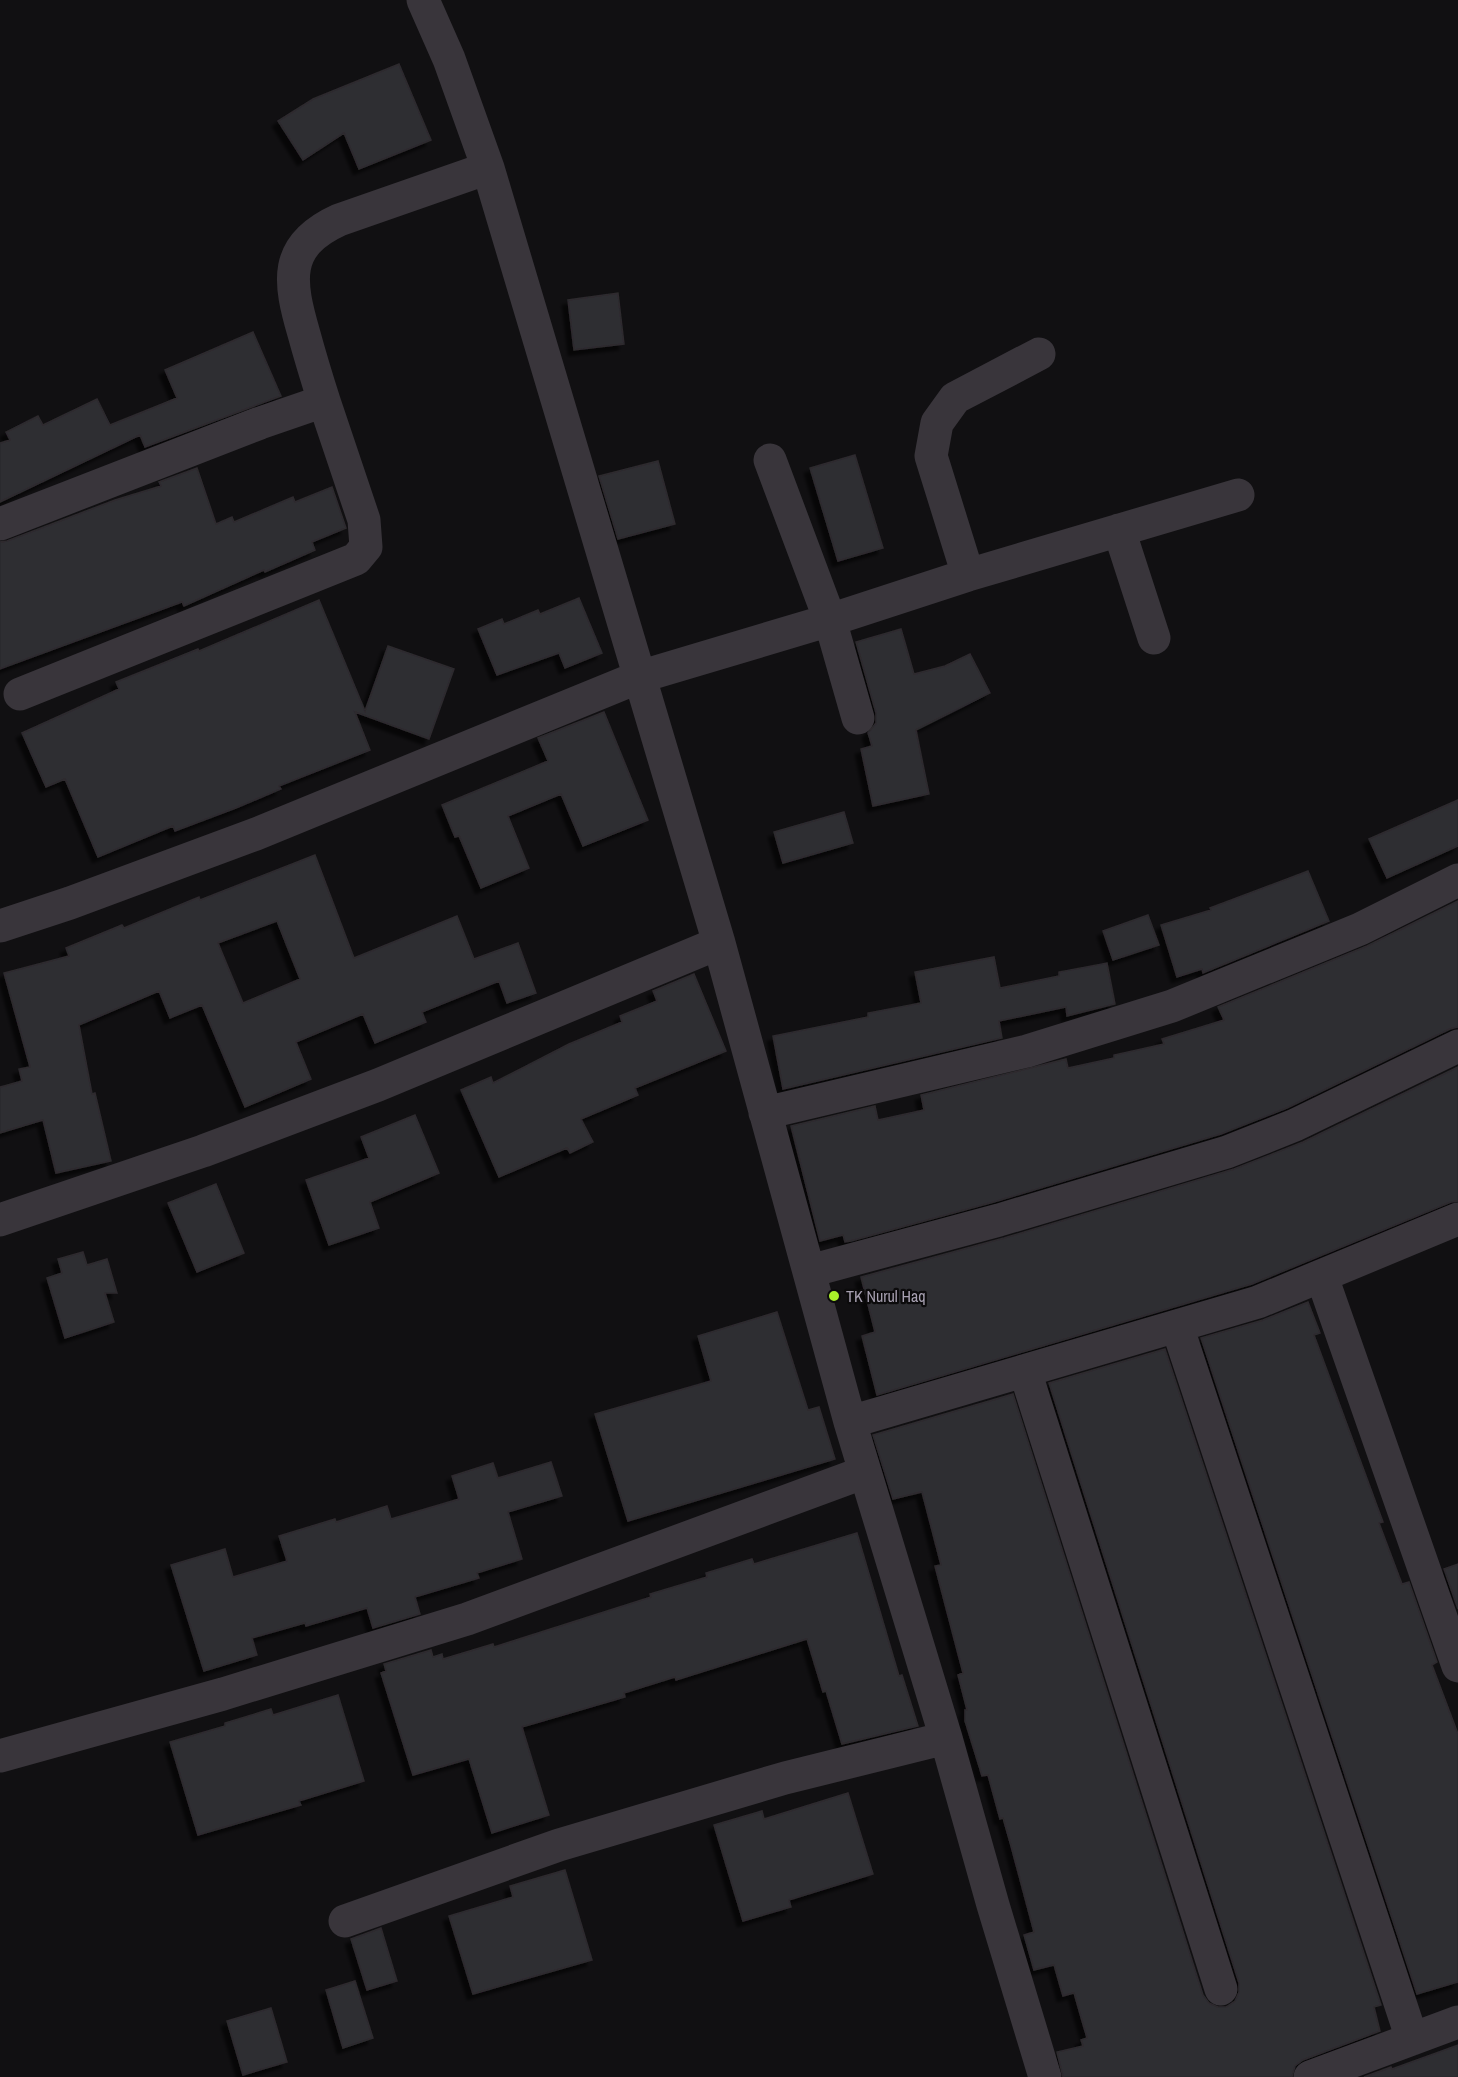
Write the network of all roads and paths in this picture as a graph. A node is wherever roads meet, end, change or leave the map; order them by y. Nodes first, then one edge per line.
1 (423, 0) edge
2 (488, 168) junction
3 (1039, 354) dead end
4 (324, 401) junction
5 (770, 460) dead end
6 (1238, 495) dead end
7 (0, 524) edge
8 (1119, 530) junction
9 (968, 575) junction
10 (830, 620) junction
11 (1154, 638) dead end
12 (639, 677) junction
13 (20, 694) dead end
14 (858, 718) dead end
15 (1458, 880) edge
16 (0, 926) edge
17 (719, 943) junction
18 (1458, 1046) edge
19 (765, 1113) junction
20 (1458, 1219) edge
21 (0, 1220) edge
22 (810, 1271) junction
23 (1322, 1276) junction
24 (1177, 1326) junction
25 (1025, 1371) junction
26 (850, 1422) junction
27 (865, 1472) junction
28 (1458, 1666) edge
29 (946, 1738) junction
30 (0, 1756) edge
31 (345, 1921) dead end
32 (1221, 1989) dead end
33 (1458, 2022) edge
34 (1413, 2039) junction
35 (1046, 2077) edge
36 (1310, 2077) edge

1 - 2 street
2 - 4 street
2 - 12 street
3 - 9 street
4 - 7 street
4 - 13 street
5 - 10 street
6 - 8 street
8 - 9 street
8 - 11 street
9 - 10 street
10 - 12 street
10 - 14 street
12 - 16 street
12 - 17 street
15 - 19 street
17 - 19 street
17 - 21 street
18 - 22 street
19 - 22 street
20 - 23 street
22 - 26 street
23 - 24 street
23 - 28 street
24 - 25 street
24 - 34 street
25 - 26 street
25 - 32 street
26 - 27 street
27 - 29 street
27 - 30 street
29 - 31 street
29 - 35 street
33 - 34 street
34 - 36 street

